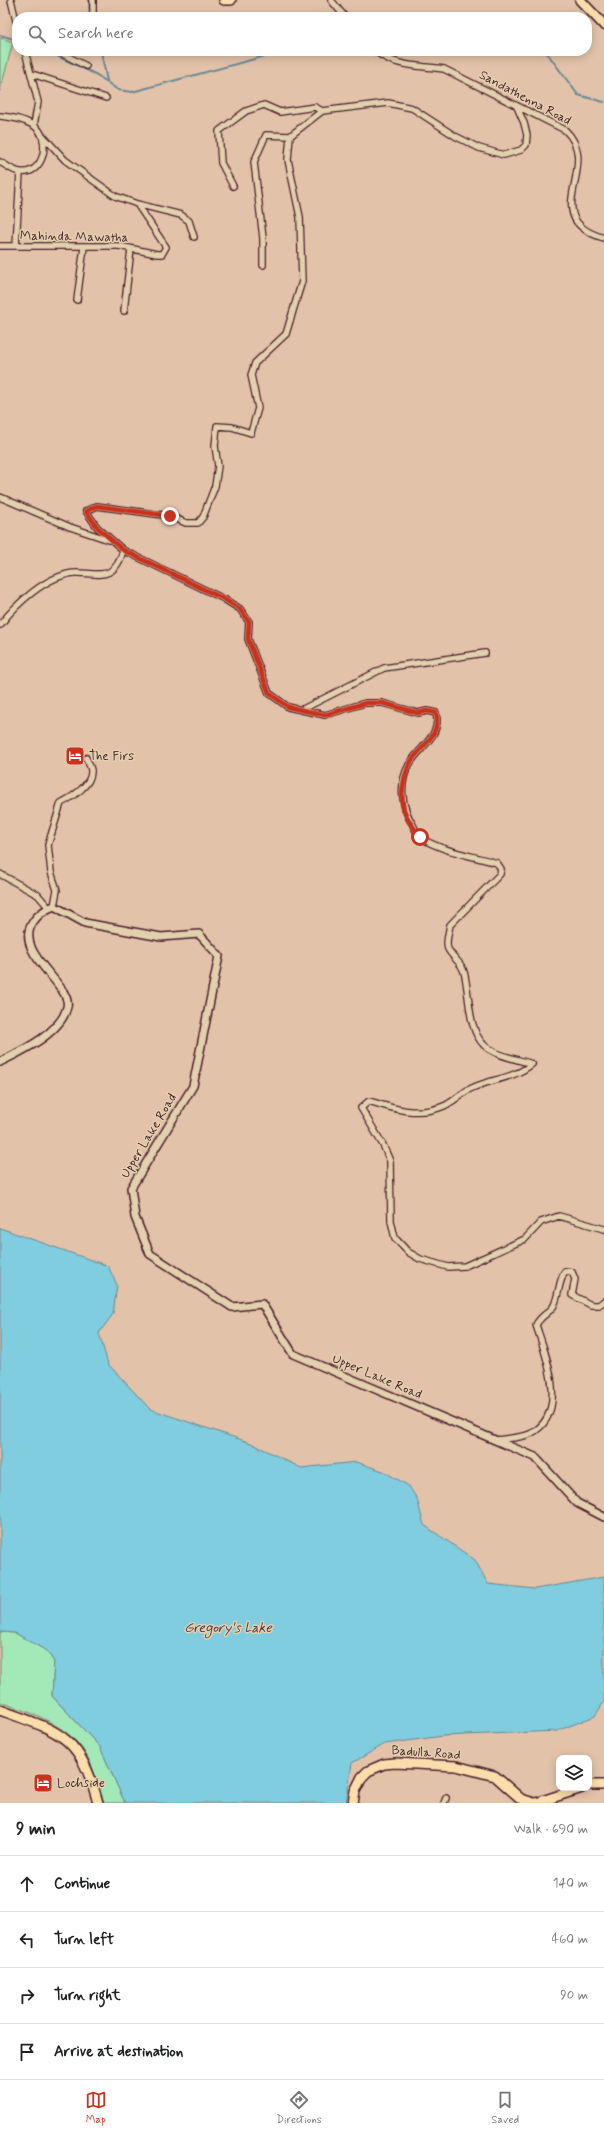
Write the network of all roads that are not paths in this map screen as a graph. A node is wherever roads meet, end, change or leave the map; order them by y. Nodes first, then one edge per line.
1 (10, 0) edge
2 (93, 0) edge
3 (224, 0) edge
4 (231, 0) edge
5 (331, 0) edge
6 (580, 0) edge
7 (13, 12) edge
8 (93, 12) edge
9 (341, 12) edge
10 (592, 12) edge
11 (592, 12) edge
12 (604, 25) edge
13 (27, 56) edge
14 (67, 56) edge
15 (381, 56) edge
16 (86, 66) dead end
17 (32, 74) junction
18 (106, 98) dead end
19 (517, 107) junction
20 (322, 111) junction
21 (0, 116) edge
22 (34, 125) junction
23 (43, 136) junction
24 (290, 136) junction
25 (0, 162) edge
26 (20, 172) junction
27 (233, 186) dead end
28 (137, 204) junction
29 (194, 237) dead end
30 (604, 238) edge
31 (0, 246) edge
32 (16, 246) junction
33 (84, 247) junction
34 (131, 249) junction
35 (263, 265) dead end
36 (77, 300) dead end
37 (124, 311) dead end
38 (0, 497) edge
39 (111, 541) junction
40 (123, 550) junction
41 (0, 625) edge
42 (485, 653) dead end
43 (301, 710) junction
44 (86, 758) dead end
45 (0, 874) edge
46 (52, 907) junction
47 (0, 1062) edge
48 (604, 1229) edge
49 (604, 1301) edge
50 (497, 1440) junction
51 (604, 1518) edge
52 (0, 1710) edge
53 (592, 1785) edge
54 (604, 1785) edge
55 (573, 1791) edge
56 (98, 1803) edge
57 (353, 1803) edge
58 (535, 1803) edge

1 - 7 street
2 - 8 street
3 - 4 main road
5 - 9 street
6 - 11 main road
10 - 12 main road
13 - 17 street
14 - 16 street
15 - 19 street, Sandathenna Road
17 - 18 street
17 - 22 street
19 - 20 street
19 - 30 street, Sandathenna Road
20 - 24 street
20 - 27 street
21 - 22 street
22 - 23 street
23 - 26 street
23 - 28 street
24 - 35 street
24 - 39 street
25 - 26 street
26 - 32 street
28 - 29 street
28 - 34 street, Mahinda Mawatha
31 - 32 street, Mahinda Mawatha
32 - 33 street, Mahinda Mawatha
33 - 34 street, Mahinda Mawatha
33 - 36 street
34 - 37 street
38 - 39 street
39 - 40 street
40 - 41 street
40 - 43 street
42 - 43 street
43 - 48 street
44 - 46 street
45 - 46 street
46 - 47 street
46 - 50 street, Upper Lake Road
49 - 50 street
50 - 51 street, Upper Lake Road
52 - 56 main road
53 - 54 main road
55 - 58 main road, Badulla Road
57 - 58 main road, Badulla Road

